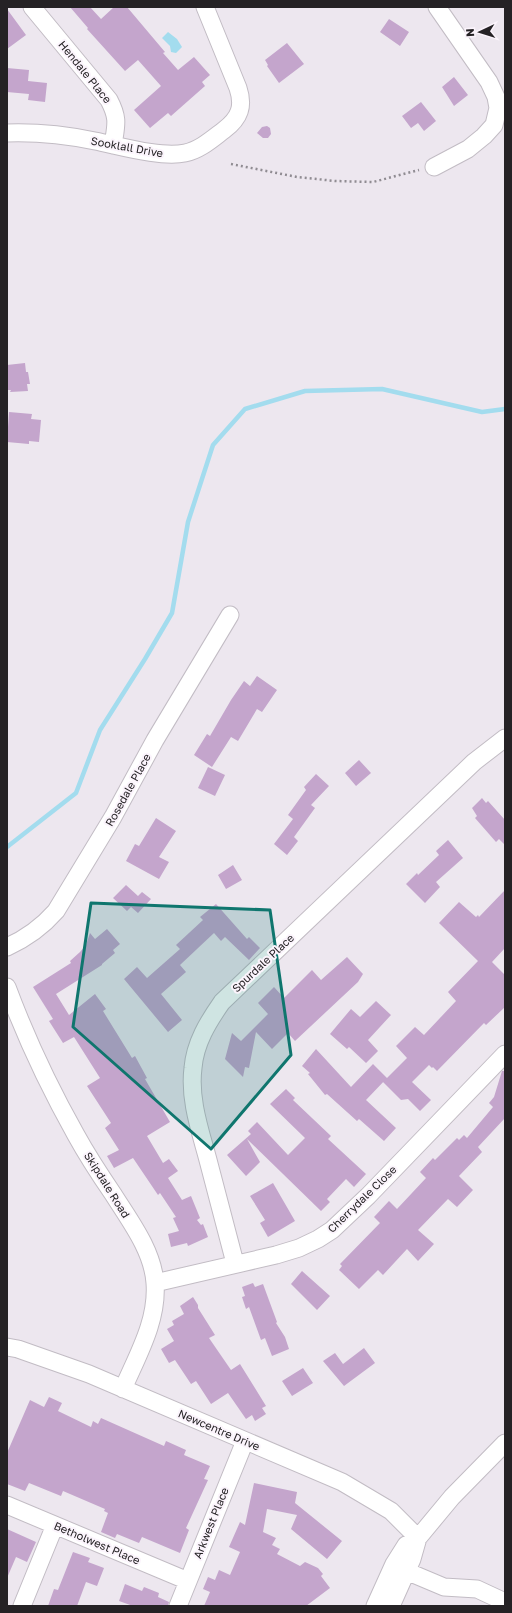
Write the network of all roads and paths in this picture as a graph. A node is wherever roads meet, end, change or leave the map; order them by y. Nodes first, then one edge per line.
1 (32, 7) edge
2 (206, 7) edge
3 (437, 7) edge
4 (7, 133) edge
5 (113, 145) junction
6 (231, 164) dead end
7 (434, 167) joint
8 (230, 615) dead end
9 (505, 738) edge
10 (7, 947) edge
11 (7, 987) edge
12 (505, 1054) edge
13 (235, 1263) junction
14 (155, 1283) junction
15 (7, 1347) edge
16 (123, 1389) junction
17 (245, 1441) junction
18 (505, 1443) edge
19 (7, 1505) edge
20 (55, 1525) junction
21 (418, 1538) junction
22 (406, 1571) junction
23 (188, 1581) junction
24 (505, 1602) edge
25 (22, 1606) edge
26 (178, 1606) edge
27 (376, 1606) edge
28 (391, 1606) edge

1 - 5 street, Hendale Place
2 - 5 street, Sooklall Drive
3 - 7 street
4 - 5 street, Sooklall Drive
6 - 7 path
8 - 10 street, Rosedale Place
9 - 13 street, Spurdale Place
11 - 14 street, Skipdale Road
12 - 13 street, Cherrydale Close
13 - 14 street, Cherrydale Close
14 - 16 street, Skipdale Road
15 - 16 street, Newcentre Drive
16 - 17 street, Newcentre Drive
17 - 21 street, Newcentre Drive
17 - 23 street, Arkwest Place
18 - 21 street
19 - 20 street, Betholwest Place
20 - 23 street, Betholwest Place
20 - 25 street
21 - 22 street
21 - 27 street
22 - 24 street
22 - 28 street
23 - 26 street, Arkwest Place

